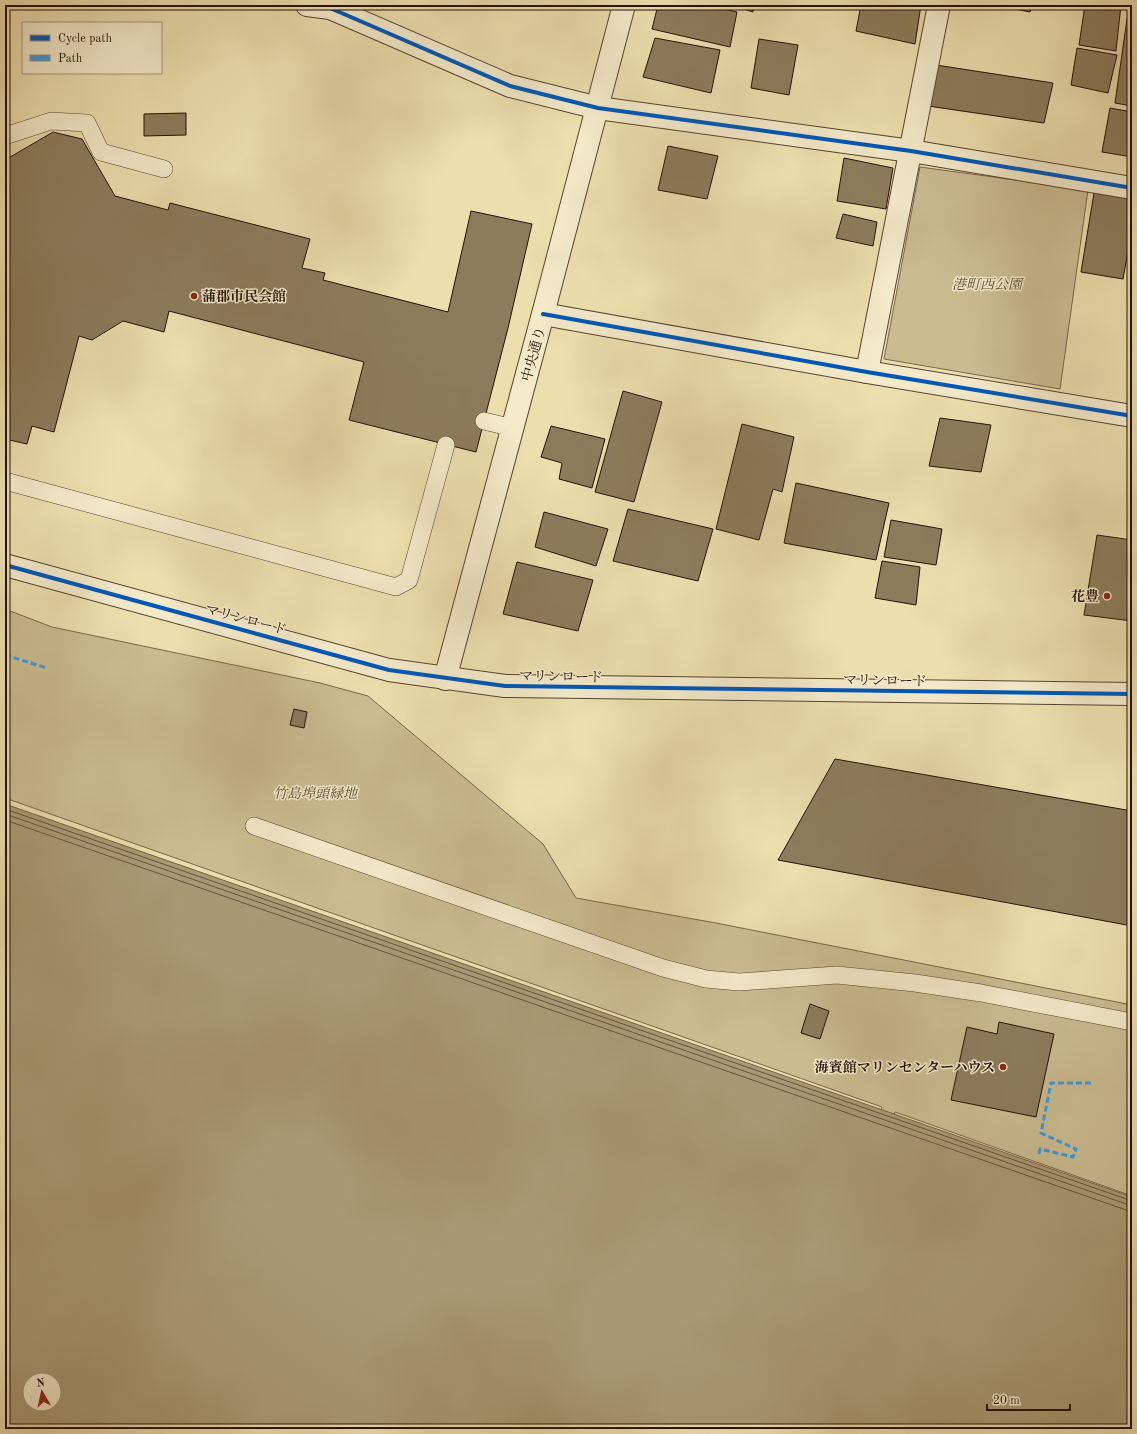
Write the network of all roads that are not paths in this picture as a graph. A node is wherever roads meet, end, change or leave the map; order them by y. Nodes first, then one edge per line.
1 (307, 5) edge
2 (624, 5) edge
3 (939, 5) edge
4 (330, 7) edge
5 (598, 108) junction
6 (5, 136) edge
7 (911, 151) junction
8 (164, 170) dead end
9 (1132, 188) edge
10 (544, 314) junction
11 (867, 372) junction
12 (1132, 416) edge
13 (484, 421) dead end
14 (513, 428) junction
15 (446, 445) dead end
16 (5, 481) edge
17 (5, 565) edge
18 (445, 679) junction
19 (1132, 694) edge
20 (254, 826) dead end
21 (1132, 1022) edge

1 - 4 street
2 - 5 street, 中央通り
3 - 7 street
4 - 5 street
5 - 7 street
5 - 10 street, 中央通り
6 - 8 lane
7 - 9 street
7 - 11 street
10 - 11 street
10 - 14 street, 中央通り
11 - 12 street
13 - 14 lane
14 - 18 street, 中央通り
15 - 16 lane
17 - 18 street, マリンロード
18 - 19 street, マリンロード
20 - 21 lane

